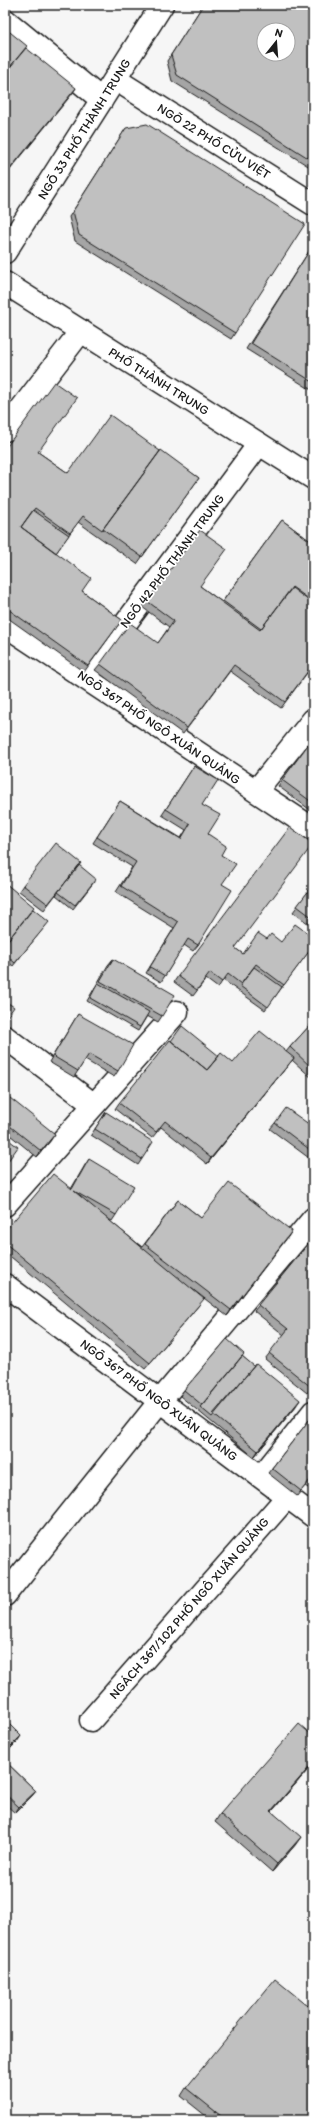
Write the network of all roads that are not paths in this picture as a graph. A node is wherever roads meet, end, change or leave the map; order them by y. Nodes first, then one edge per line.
1 (162, 5) edge
2 (5, 20) edge
3 (115, 79) junction
4 (102, 100) junction
5 (313, 204) edge
6 (5, 252) edge
7 (5, 283) edge
8 (81, 332) junction
9 (5, 430) edge
10 (259, 444) junction
11 (313, 478) edge
12 (5, 625) edge
13 (85, 678) junction
14 (313, 720) edge
15 (256, 791) junction
16 (313, 829) edge
17 (177, 1012) dead end
18 (5, 1037) edge
19 (94, 1105) junction
20 (5, 1205) edge
21 (313, 1219) edge
22 (5, 1285) edge
23 (160, 1401) junction
24 (313, 1412) edge
25 (261, 1478) junction
26 (287, 1497) junction
27 (313, 1516) edge
28 (5, 1595) edge
29 (91, 1720) dead end

1 - 3 street, NGÕ 33 PHỐ THÀNH TRUNG
2 - 4 street
3 - 4 street, NGÕ 33 PHỐ THÀNH TRUNG
3 - 5 street, NGÕ 22 PHỐ CỬU VIỆT
4 - 6 street, NGÕ 33 PHỐ THÀNH TRUNG
7 - 8 street, PHỐ THÀNH TRUNG
8 - 9 street
8 - 10 street, PHỐ THÀNH TRUNG
10 - 11 street, PHỐ THÀNH TRUNG
10 - 13 street, NGÕ 42 PHỐ THÀNH TRUNG
12 - 13 street, NGÕ 367 PHỐ NGÔ XUÂN QUẢNG
13 - 15 street, NGÕ 367 PHỐ NGÔ XUÂN QUẢNG
14 - 15 street
15 - 16 street, NGÕ 367 PHỐ NGÔ XUÂN QUẢNG
17 - 19 street
18 - 19 street
19 - 20 street
21 - 23 street
22 - 23 street, NGÕ 367 PHỐ NGÔ XUÂN QUẢNG
23 - 25 street, NGÕ 367 PHỐ NGÔ XUÂN QUẢNG
23 - 28 street
24 - 25 street
25 - 26 street, NGÕ 367 PHỐ NGÔ XUÂN QUẢNG
26 - 27 street, NGÕ 367 PHỐ NGÔ XUÂN QUẢNG
26 - 29 street, NGÁCH 367/102 PHỐ NGÔ XUÂN QUẢNG

